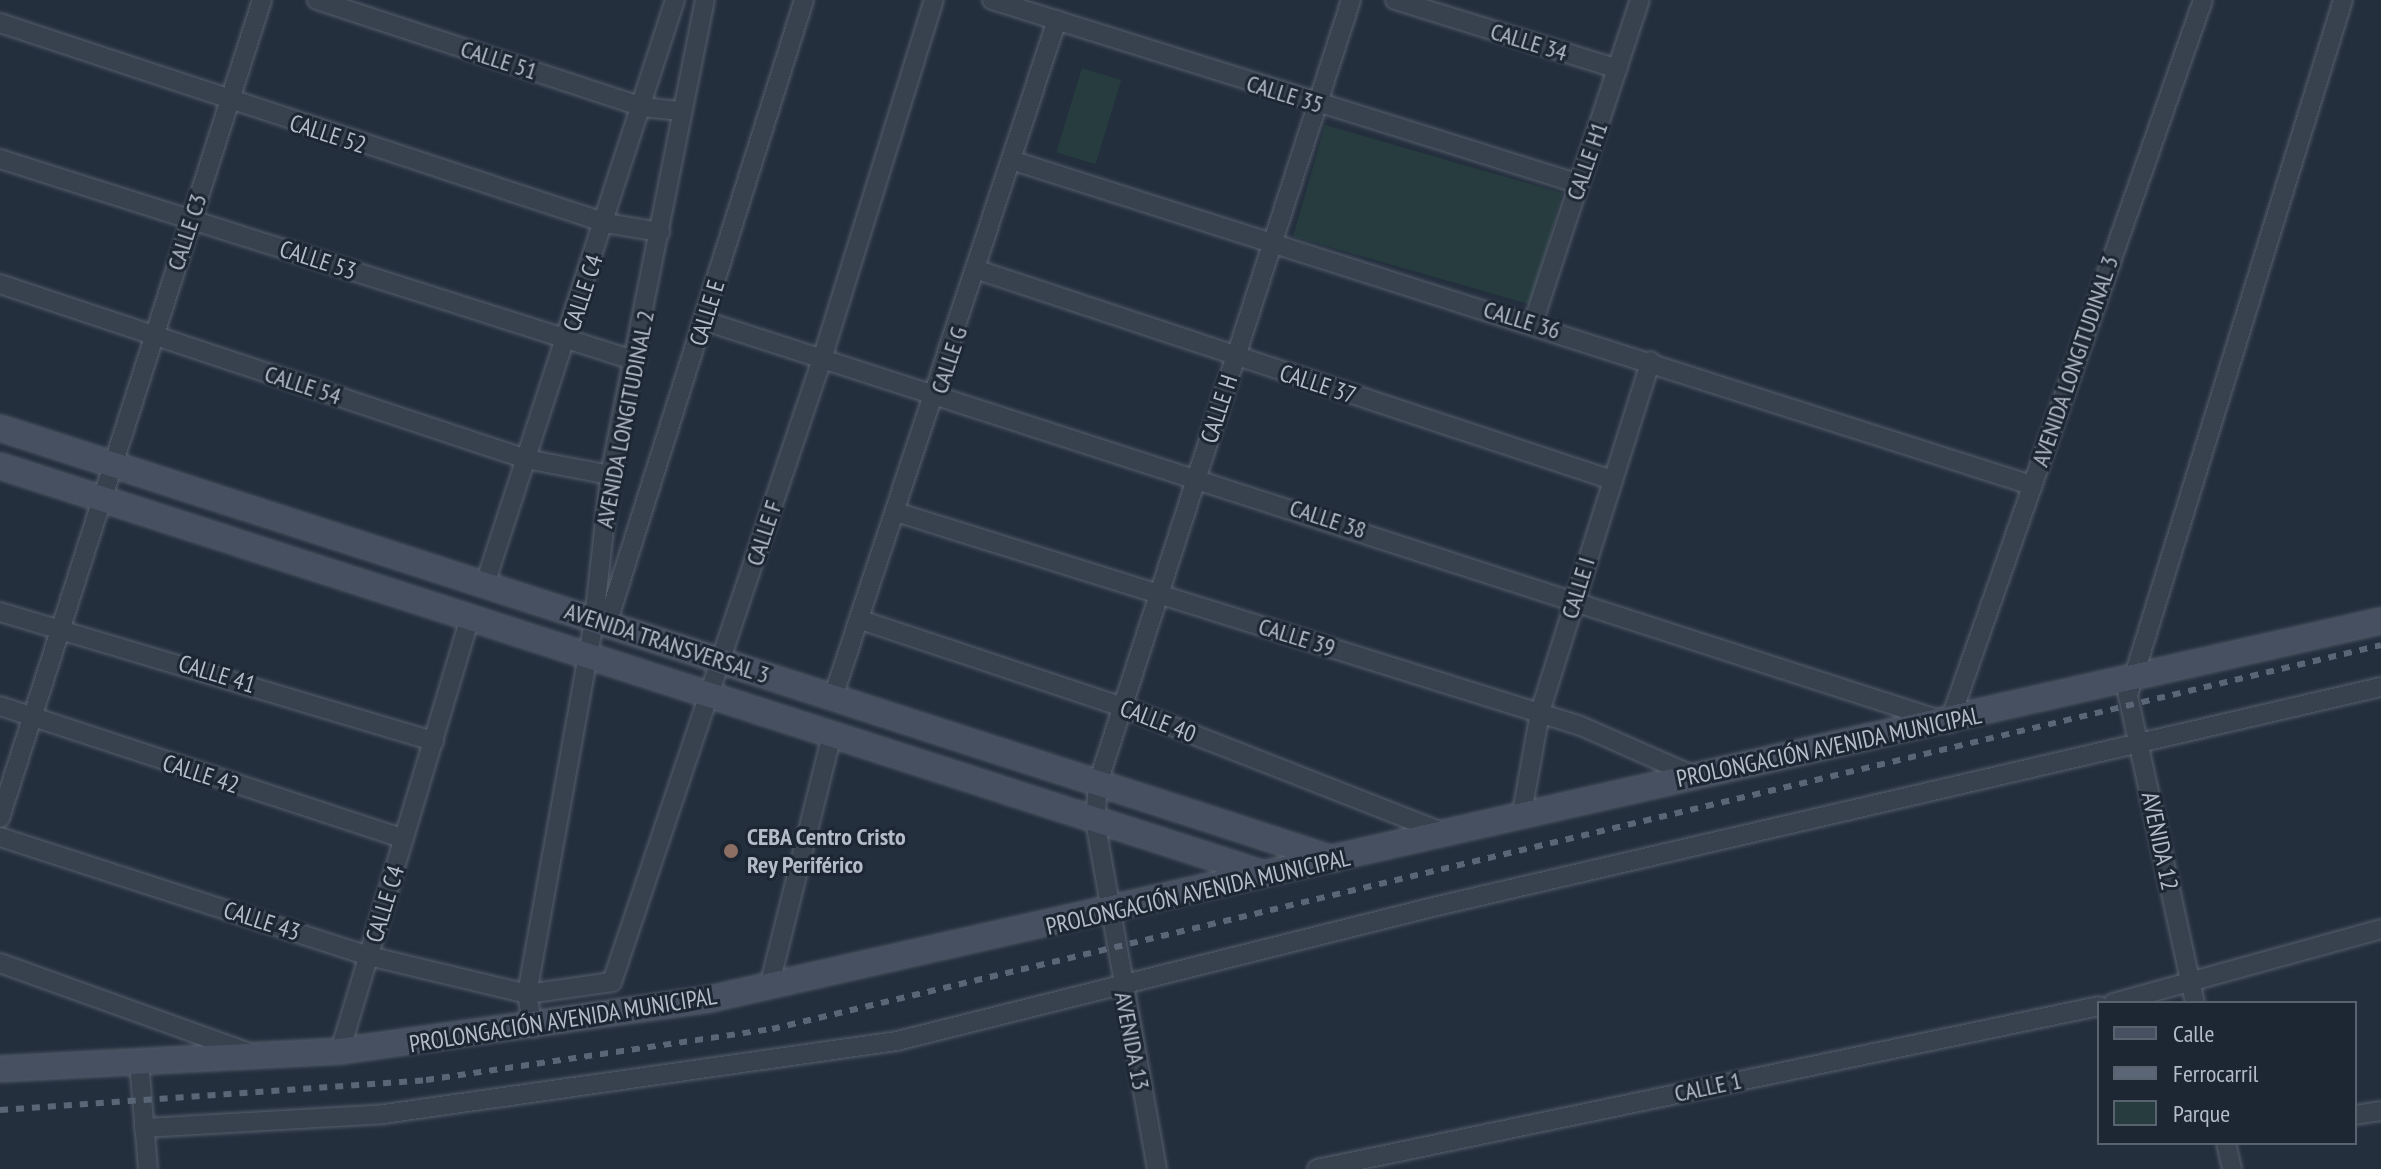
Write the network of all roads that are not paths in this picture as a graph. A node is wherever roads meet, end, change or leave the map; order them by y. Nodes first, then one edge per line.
1 (262, 0) edge
2 (317, 0) edge
3 (675, 0) edge
4 (705, 0) edge
5 (804, 0) edge
6 (934, 0) edge
7 (992, 0) edge
8 (1351, 0) edge
9 (1395, 0) edge
10 (1640, 0) edge
11 (2203, 0) edge
12 (2343, 0) edge
13 (1057, 20) junction
14 (0, 23) edge
15 (1618, 69) junction
16 (229, 102) junction
17 (1318, 104) junction
18 (642, 107) junction
19 (681, 111) junction
20 (0, 159) edge
21 (1011, 160) junction
22 (1579, 184) junction
23 (191, 219) junction
24 (606, 223) junction
25 (660, 232) junction
26 (1273, 243) junction
27 (978, 270) junction
28 (0, 284) edge
29 (705, 321) junction
30 (1533, 323) junction
31 (152, 335) junction
32 (568, 340) junction
33 (1236, 357) junction
34 (822, 359) junction
35 (636, 361) junction
36 (1651, 361) junction
37 (938, 391) junction
38 (0, 428) edge
39 (526, 459) junction
40 (114, 465) junction
41 (0, 466) edge
42 (610, 475) junction
43 (1197, 478) junction
44 (1612, 480) junction
45 (2031, 485) junction
46 (102, 499) junction
47 (899, 513) junction
48 (485, 584) junction
49 (1159, 594) junction
50 (1575, 597) junction
51 (0, 612) edge
52 (470, 618) junction
53 (861, 620) junction
54 (2381, 621) edge
55 (600, 622) junction
56 (60, 626) junction
57 (586, 655) junction
58 (722, 661) junction
59 (2136, 680) junction
60 (2381, 687) edge
61 (710, 695) junction
62 (833, 697) junction
63 (0, 706) edge
64 (1123, 707) junction
65 (1540, 712) junction
66 (31, 719) junction
67 (1949, 723) junction
68 (832, 735) junction
69 (434, 741) junction
70 (2140, 747) junction
71 (1690, 774) junction
72 (1098, 783) junction
73 (0, 818) edge
74 (1521, 818) junction
75 (1095, 820) junction
76 (1451, 836) junction
77 (0, 837) edge
78 (404, 839) junction
79 (1334, 860) junction
80 (1264, 874) junction
81 (1110, 912) junction
82 (2381, 929) edge
83 (369, 956) junction
84 (0, 963) edge
85 (769, 987) junction
86 (1121, 988) junction
87 (527, 994) junction
88 (2194, 995) edge
89 (2133, 1001) edge
90 (2097, 1006) edge
91 (533, 1028) junction
92 (340, 1051) junction
93 (262, 1057) junction
94 (139, 1062) junction
95 (0, 1069) edge
96 (2381, 1111) edge
97 (2357, 1115) edge
98 (144, 1128) junction
99 (2226, 1145) edge
100 (148, 1169) edge
101 (1157, 1169) edge
102 (1317, 1169) edge
103 (2232, 1169) edge

1 - 16 street, CALLE C3
2 - 18 street, CALLE 51
3 - 18 street, CALLE C4
4 - 19 street, AVENIDA LONGITUDINAL 2
5 - 29 street, CALLE E
6 - 34 street, CALLE F
7 - 13 street, CALLE 35
8 - 17 street, CALLE H
9 - 15 street, CALLE 34
10 - 15 street, CALLE H1
11 - 45 street, AVENIDA LONGITUDINAL 3
12 - 59 street, AVENIDA 12
13 - 17 street, CALLE 35
13 - 21 street, CALLE G
14 - 16 street, CALLE 52
15 - 22 street, CALLE H1
16 - 23 street, CALLE C3
16 - 24 street, CALLE 52
17 - 22 street, CALLE 35
17 - 26 street, CALLE H
18 - 19 street, CALLE 51
18 - 24 street, CALLE C4
19 - 25 street, AVENIDA LONGITUDINAL 2
20 - 23 street, CALLE 53
21 - 26 street, CALLE 36
21 - 27 street, CALLE G
22 - 30 street, CALLE H1
23 - 31 street, CALLE C3
23 - 32 street, CALLE 53
24 - 25 street, CALLE 52
24 - 32 street, CALLE C4
25 - 35 street, AVENIDA LONGITUDINAL 2
26 - 30 street, CALLE 36
26 - 33 street, CALLE H
27 - 33 street, CALLE 37
27 - 37 street, CALLE G
28 - 31 street, CALLE 54
29 - 34 street, CALLE 38
29 - 55 street, CALLE E
30 - 36 street, CALLE 36
31 - 39 street, CALLE 54
31 - 40 street, CALLE C3
32 - 35 street, CALLE 53
32 - 39 street, CALLE C4
33 - 43 street, CALLE H
33 - 44 street, CALLE 37
34 - 37 street, CALLE 38
34 - 58 street, CALLE F
35 - 42 street, AVENIDA LONGITUDINAL 2
36 - 44 street, CALLE I
36 - 45 street, CALLE 36
37 - 43 street, CALLE 38
37 - 47 street, CALLE G
38 - 40 street, AVENIDA TRANSVERSAL 3
39 - 42 street, CALLE 54
39 - 48 street, CALLE C4
40 - 46 street, CALLE C3
40 - 48 street, AVENIDA TRANSVERSAL 3
41 - 46 street, AVENIDA TRANSVERSAL 3
42 - 55 street, AVENIDA LONGITUDINAL 2
43 - 49 street, CALLE H
43 - 50 street, CALLE 38
44 - 50 street, CALLE I
45 - 67 street, AVENIDA LONGITUDINAL 3
46 - 52 street, AVENIDA TRANSVERSAL 3
46 - 56 street
47 - 49 street, CALLE 39
47 - 53 street, CALLE G
48 - 55 street, AVENIDA TRANSVERSAL 3
49 - 64 street, CALLE H
49 - 65 street, CALLE 39
50 - 65 street, CALLE I
50 - 67 street, CALLE 38
51 - 56 street, CALLE 41
52 - 57 street, AVENIDA TRANSVERSAL 3
52 - 69 street, CALLE C4
53 - 62 street, CALLE G
53 - 64 street, CALLE 40
54 - 59 street, PROLONGACIÓN AVENIDA MUNICIPAL
55 - 57 street, AVENIDA LONGITUDINAL 2
55 - 58 street, AVENIDA TRANSVERSAL 3
56 - 66 street
56 - 69 street, CALLE 41
57 - 61 street, AVENIDA TRANSVERSAL 3
57 - 87 street, AVENIDA LONGITUDINAL 2
58 - 61 street, CALLE F
58 - 62 street, AVENIDA TRANSVERSAL 3
59 - 67 street, PROLONGACIÓN AVENIDA MUNICIPAL
59 - 70 street, AVENIDA 12
60 - 70 street
61 - 68 street, AVENIDA TRANSVERSAL 3
61 - 87 street, CALLE F
62 - 72 street, AVENIDA TRANSVERSAL 3
63 - 66 street, CALLE 42
64 - 72 street, CALLE H
64 - 76 street, CALLE 40
65 - 71 street, CALLE 39
65 - 74 street, CALLE I
66 - 73 street
66 - 78 street, CALLE 42
67 - 71 street, PROLONGACIÓN AVENIDA MUNICIPAL
68 - 75 street, AVENIDA TRANSVERSAL 3
68 - 85 street
69 - 78 street, CALLE C4
70 - 86 street
70 - 88 street, AVENIDA 12
71 - 74 street, PROLONGACIÓN AVENIDA MUNICIPAL
72 - 75 street, CALLE H
72 - 79 street, AVENIDA TRANSVERSAL 3
74 - 76 street, PROLONGACIÓN AVENIDA MUNICIPAL
75 - 80 street, AVENIDA TRANSVERSAL 3
75 - 81 street, AVENIDA 13
76 - 79 street, PROLONGACIÓN AVENIDA MUNICIPAL
77 - 83 street, CALLE 43
78 - 83 street, CALLE C4
79 - 80 street, PROLONGACIÓN AVENIDA MUNICIPAL
80 - 81 street, PROLONGACIÓN AVENIDA MUNICIPAL
81 - 85 street, PROLONGACIÓN AVENIDA MUNICIPAL
81 - 86 street, AVENIDA 13
82 - 88 street
83 - 87 street, CALLE 43
83 - 92 street, CALLE C4
84 - 93 street
85 - 91 street, PROLONGACIÓN AVENIDA MUNICIPAL
86 - 98 street
86 - 101 street, AVENIDA 13
87 - 91 street, AVENIDA LONGITUDINAL 2
88 - 89 street
90 - 102 street, CALLE 1
91 - 92 street, PROLONGACIÓN AVENIDA MUNICIPAL
92 - 93 street, PROLONGACIÓN AVENIDA MUNICIPAL
93 - 94 street, PROLONGACIÓN AVENIDA MUNICIPAL
94 - 95 street, PROLONGACIÓN AVENIDA MUNICIPAL
94 - 98 street
96 - 97 street
98 - 100 street
99 - 103 street

